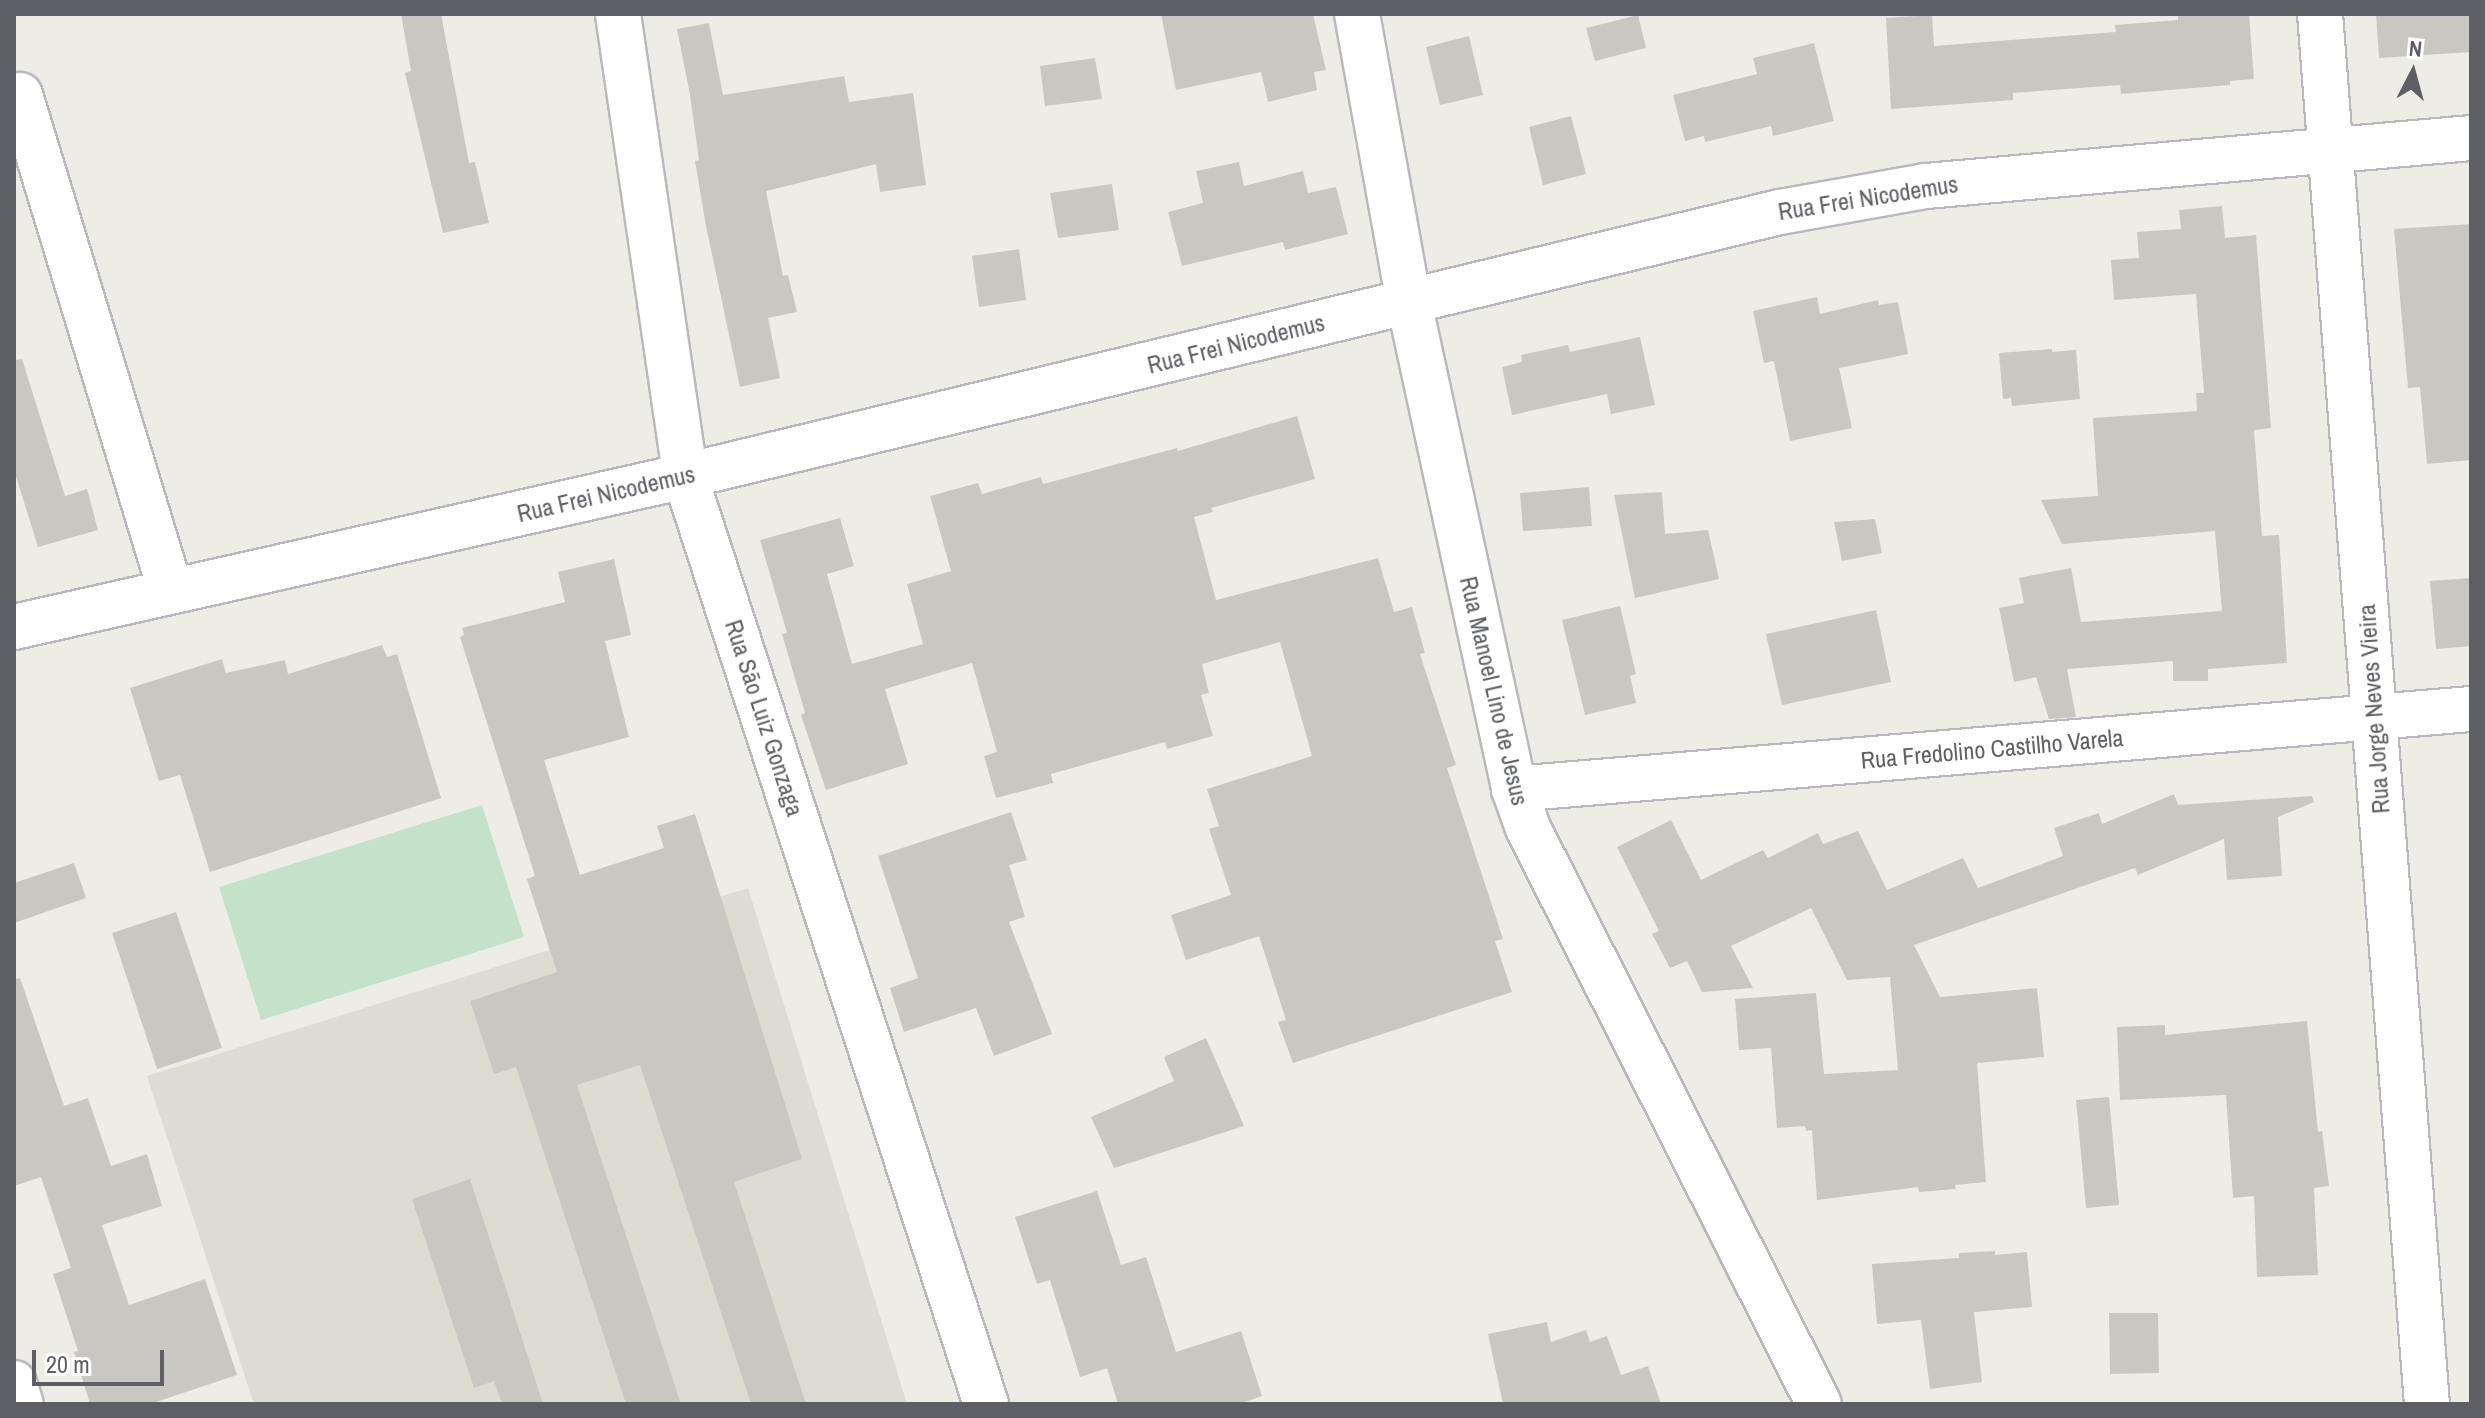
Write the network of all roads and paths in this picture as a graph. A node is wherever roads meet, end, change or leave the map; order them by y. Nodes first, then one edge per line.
1 (618, 14) edge
2 (1357, 14) edge
3 (2320, 14) edge
4 (20, 95) dead end
5 (2471, 138) edge
6 (2332, 149) junction
7 (1409, 302) junction
8 (685, 476) junction
9 (171, 592) junction
10 (14, 627) edge
11 (2471, 709) edge
12 (2375, 717) junction
13 (1514, 789) junction
14 (14, 1383) edge
15 (21, 1404) edge
16 (986, 1404) edge
17 (1819, 1404) edge
18 (2427, 1404) edge

1 - 8 street, Rua São Luiz Gonzaga
2 - 7 street, Rua Manoel Lino de Jesus
3 - 6 street, Rua Jorge Neves Vieira
4 - 9 street
5 - 6 street, Rua Frei Nicodemus
6 - 7 street, Rua Frei Nicodemus
6 - 12 street, Rua Jorge Neves Vieira
7 - 8 street, Rua Frei Nicodemus
7 - 13 street, Rua Manoel Lino de Jesus
8 - 9 street, Rua Frei Nicodemus
8 - 16 street, Rua São Luiz Gonzaga
9 - 10 street, Rua Frei Nicodemus
11 - 12 street, Rua Fredolino Castilho Varela
12 - 13 street, Rua Fredolino Castilho Varela
12 - 18 street, Rua Jorge Neves Vieira
13 - 17 street, Rua Manoel Lino de Jesus
14 - 15 street

